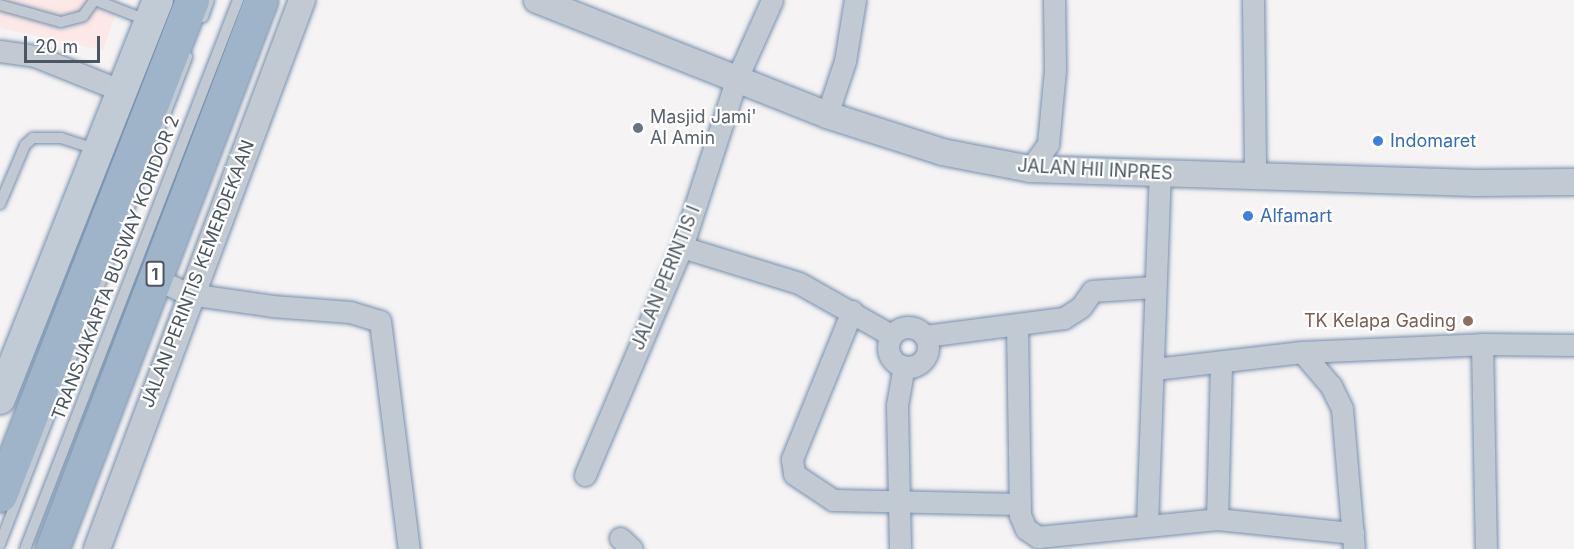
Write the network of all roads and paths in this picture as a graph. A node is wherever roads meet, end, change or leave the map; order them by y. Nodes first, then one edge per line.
1 (192, 0) edge
2 (209, 0) edge
3 (237, 0) edge
4 (261, 0) edge
5 (302, 0) edge
6 (537, 0) edge
7 (772, 0) edge
8 (855, 0) edge
9 (1054, 0) edge
10 (1253, 0) edge
11 (95, 1) edge
12 (0, 5) edge
13 (172, 27) edge
14 (0, 51) edge
15 (737, 78) junction
16 (122, 91) junction
17 (827, 115) junction
18 (99, 150) junction
19 (1030, 169) junction
20 (1160, 173) junction
21 (1255, 176) junction
22 (1574, 182) edge
23 (0, 204) edge
24 (682, 247) junction
25 (154, 278) junction
26 (1154, 287) junction
27 (189, 294) junction
28 (852, 311) junction
29 (1017, 325) junction
30 (891, 335) junction
31 (925, 336) junction
32 (1482, 344) junction
33 (1574, 345) edge
34 (1302, 352) junction
35 (1221, 363) junction
36 (904, 367) junction
37 (1155, 369) junction
38 (0, 399) edge
39 (585, 475) dead end
40 (0, 495) edge
41 (899, 504) junction
42 (1020, 504) junction
43 (1217, 519) junction
44 (1147, 524) junction
45 (1354, 541) edge
46 (0, 544) edge
47 (25, 549) edge
48 (52, 549) edge
49 (97, 549) edge
50 (409, 549) edge
51 (900, 549) edge
52 (1486, 549) edge

1 - 13 highway
2 - 13 lane, TRANSJAKARTA BUSWAY KORIDOR 2
3 - 47 lane, TRANSJAKARTA BUSWAY KORIDOR 2
4 - 25 highway, 1
5 - 27 street, JALAN PERINTIS KEMERDEKAAN
6 - 15 street, JALAN HII INPRES
7 - 15 street, JALAN PERINTIS I
8 - 17 street
9 - 19 street
10 - 21 street
11 - 12 lane
11 - 13 lane
13 - 16 main road
13 - 40 highway
13 - 46 lane, TRANSJAKARTA BUSWAY KORIDOR 2
14 - 16 street
15 - 17 street, JALAN HII INPRES
15 - 24 street, JALAN PERINTIS I
16 - 18 main road
17 - 19 street, JALAN HII INPRES
18 - 23 lane
18 - 38 main road
19 - 20 street, JALAN HII INPRES
20 - 21 street, JALAN HII INPRES
20 - 26 street
21 - 22 street, JALAN HII INPRES
24 - 28 street
24 - 39 street, JALAN PERINTIS I
25 - 27 street
25 - 48 highway, 1
26 - 29 street
26 - 37 street
27 - 49 street, JALAN PERINTIS KEMERDEKAAN
27 - 50 street
28 - 30 street
28 - 41 street
29 - 31 street
29 - 42 street
30 - 31 street
30 - 36 street
31 - 36 street
32 - 33 street
32 - 34 street
32 - 52 street
34 - 35 street
34 - 45 street
35 - 37 street
35 - 43 street
36 - 41 street
37 - 44 street
41 - 42 street
41 - 51 street
42 - 44 street
43 - 44 street
43 - 45 street

